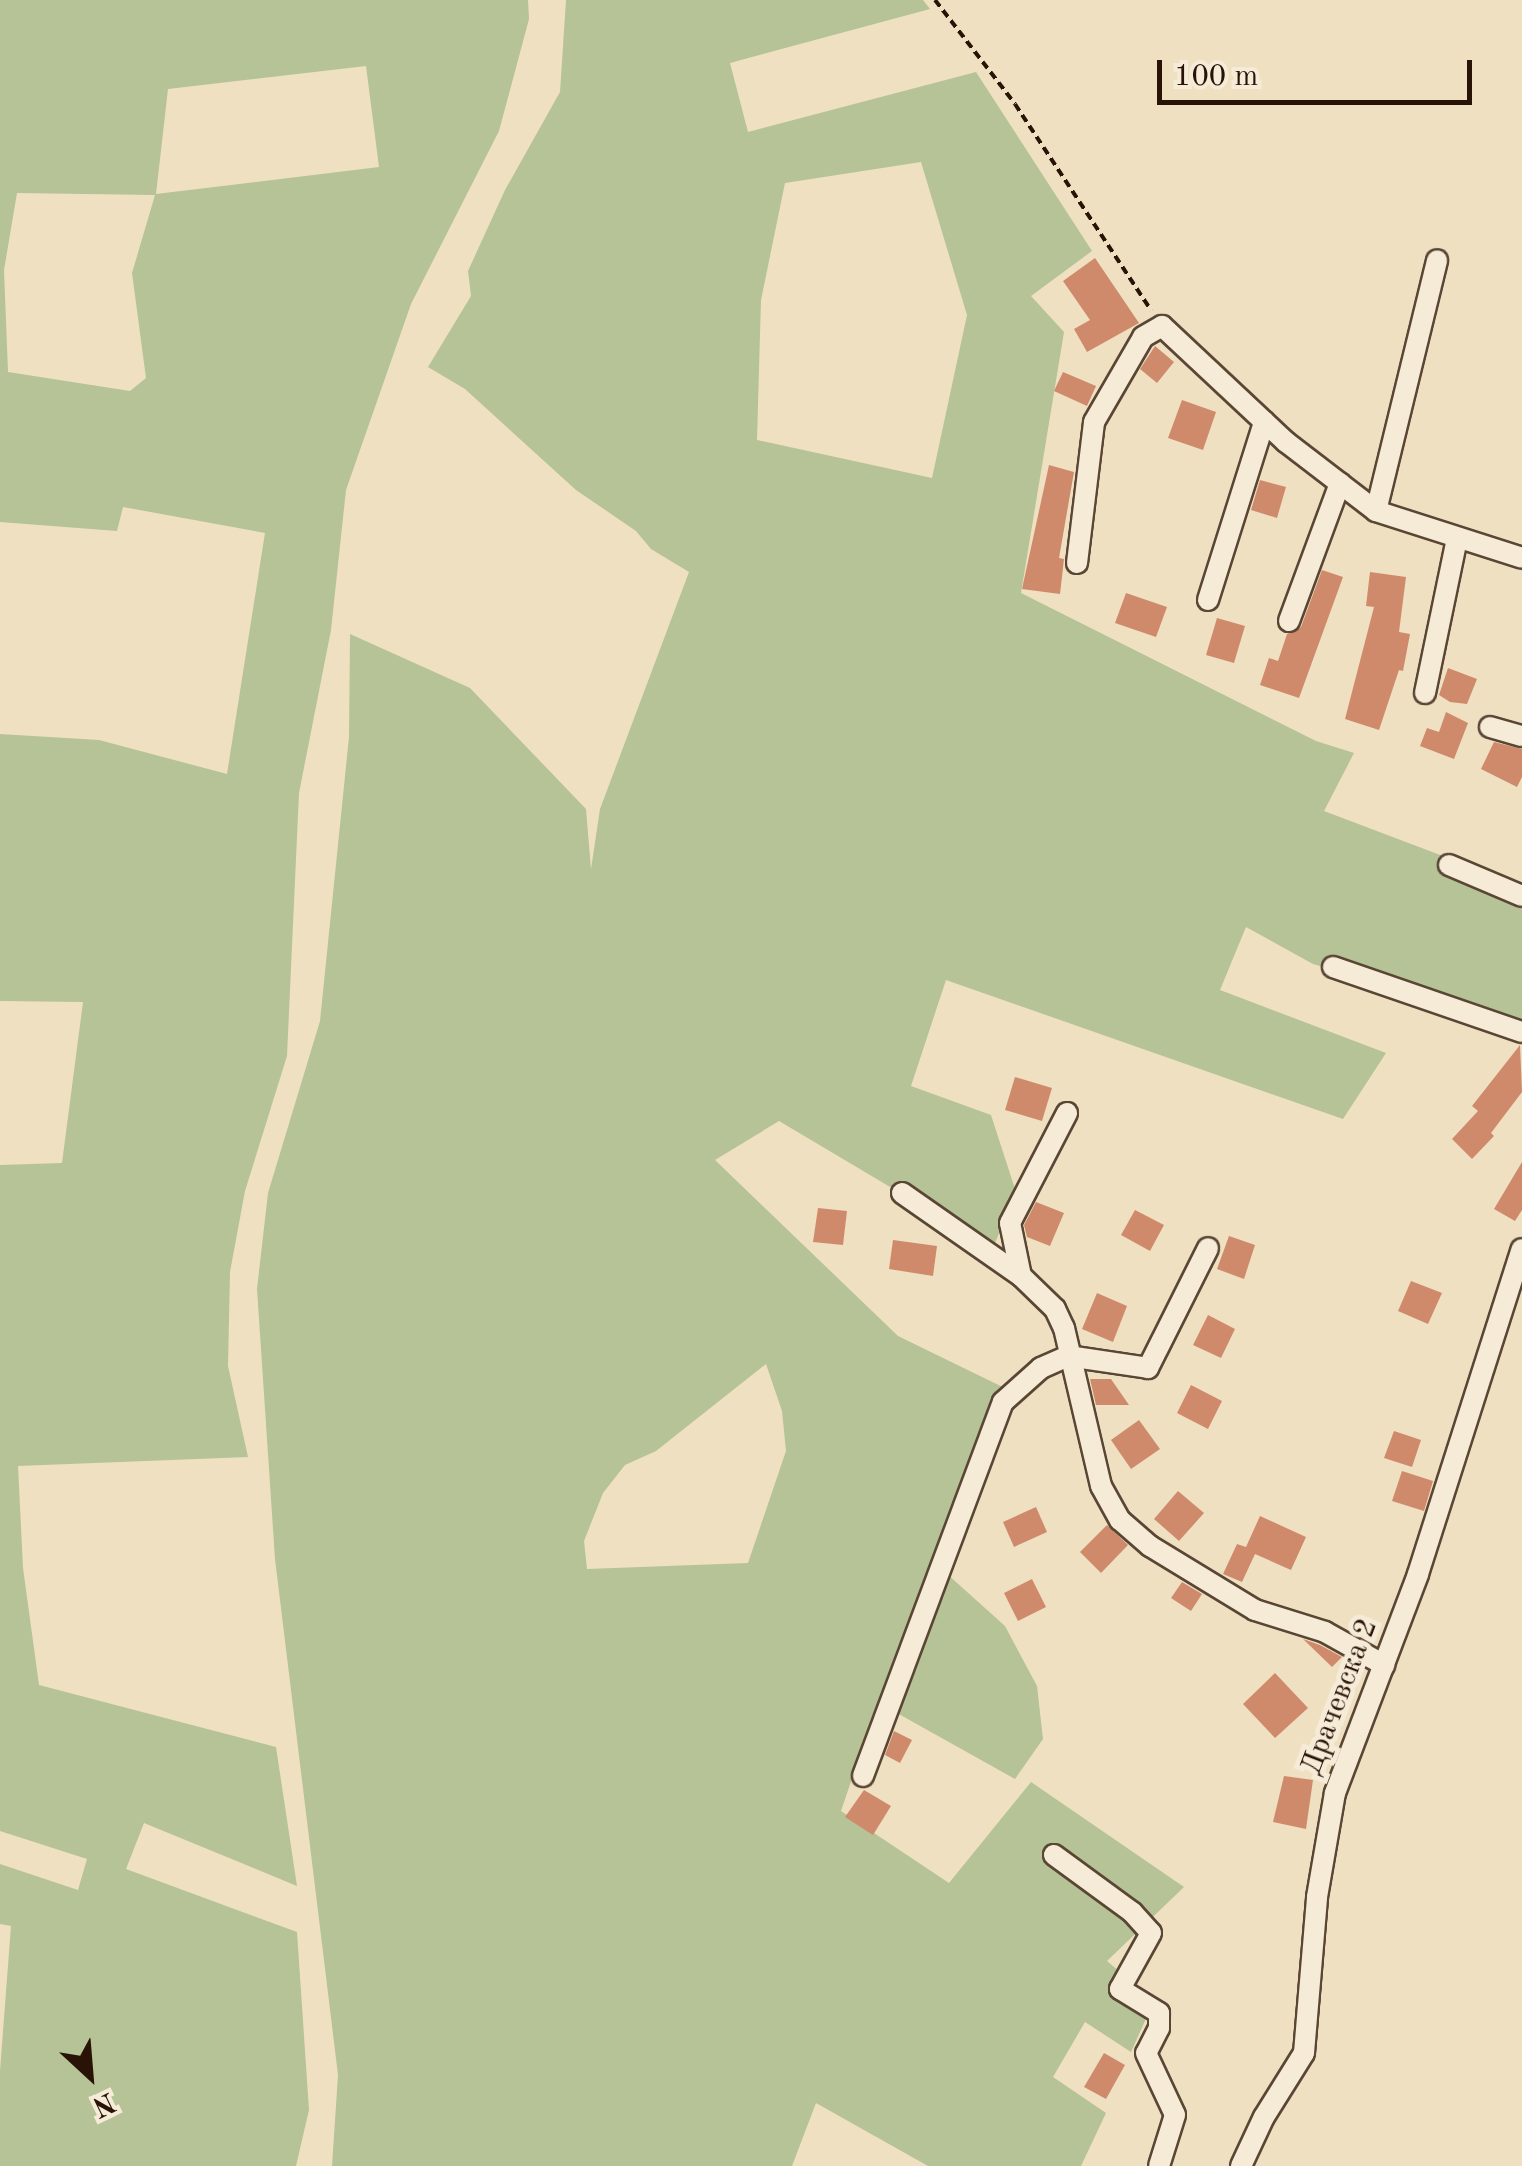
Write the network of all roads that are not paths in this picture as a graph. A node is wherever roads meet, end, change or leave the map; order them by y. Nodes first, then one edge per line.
1 (1436, 260) dead end
2 (1264, 422) junction
3 (1340, 483) junction
4 (1376, 511) junction
5 (1457, 539) junction
6 (1522, 558) edge
7 (1077, 563) dead end
8 (1208, 600) dead end
9 (1289, 621) dead end
10 (1424, 693) dead end
11 (1490, 726) dead end
12 (1522, 736) edge
13 (1449, 865) dead end
14 (1522, 896) edge
15 (1333, 967) dead end
16 (1522, 1032) edge
17 (1066, 1113) dead end
18 (902, 1193) dead end
19 (1208, 1248) dead end
20 (1522, 1249) edge
21 (1020, 1276) junction
22 (1068, 1356) junction
23 (1384, 1665) junction
24 (863, 1776) dead end
25 (1054, 1854) dead end
26 (1160, 2166) edge
27 (1241, 2166) edge

1 - 4 street
2 - 3 street
2 - 7 street
2 - 8 street
3 - 4 street
3 - 9 street
4 - 5 street
5 - 6 street
5 - 10 street
11 - 12 street
13 - 14 street
15 - 16 street
17 - 21 street
18 - 21 street
19 - 22 street
20 - 23 street, Драчевска 2
21 - 22 street
22 - 23 street
22 - 24 street
23 - 27 street, Драчевска 2
25 - 26 street

